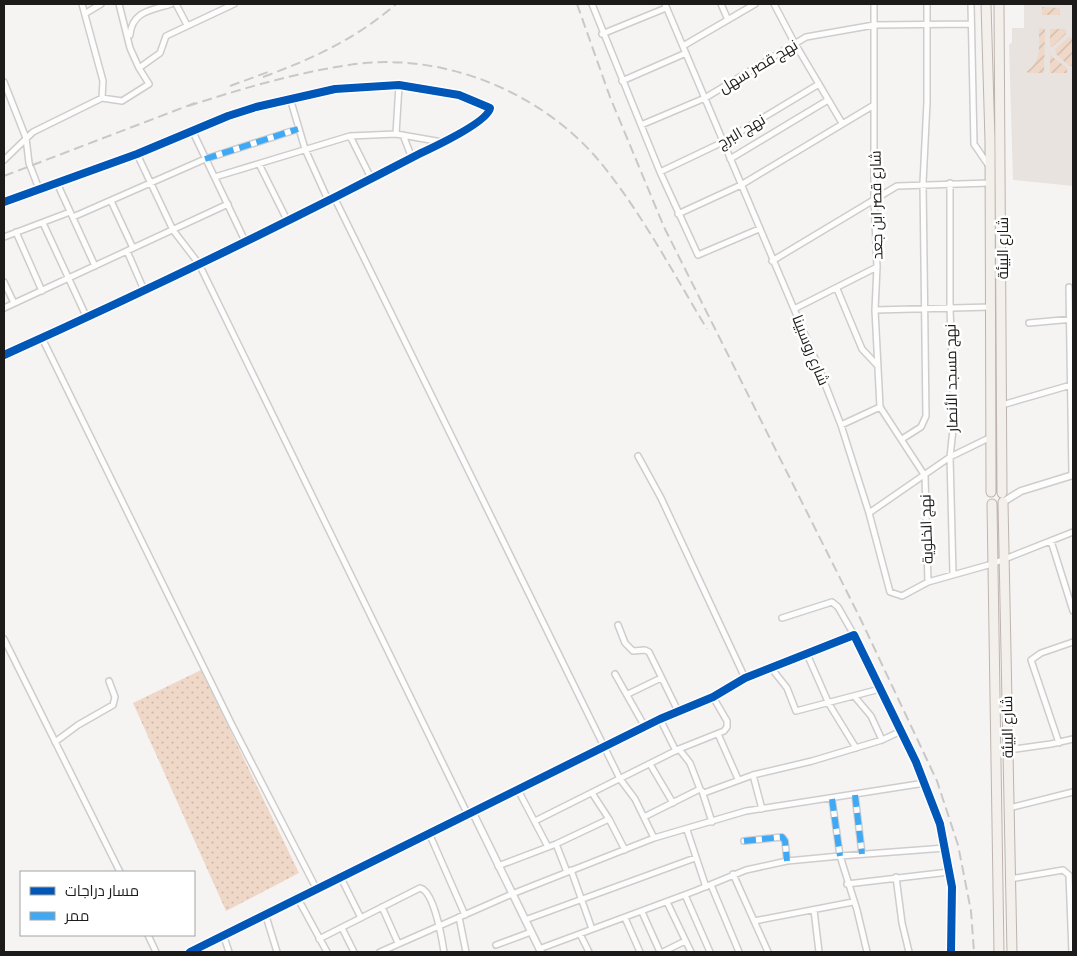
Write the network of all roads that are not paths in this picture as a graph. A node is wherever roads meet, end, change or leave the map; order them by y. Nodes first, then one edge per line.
1 (82, 4) edge
2 (101, 4) edge
3 (119, 4) edge
4 (171, 4) edge
5 (176, 4) edge
6 (234, 4) edge
7 (592, 4) edge
8 (721, 4) edge
9 (756, 4) edge
10 (774, 4) edge
11 (874, 4) edge
12 (926, 4) edge
13 (971, 4) edge
14 (986, 4) edge
15 (999, 5) edge
16 (666, 6) edge
17 (86, 13) junction
18 (987, 16) junction
19 (999, 16) junction
20 (728, 20) junction
21 (971, 24) junction
22 (187, 25) junction
23 (874, 25) junction
24 (926, 25) junction
25 (602, 34) junction
26 (130, 41) junction
27 (794, 42) junction
28 (683, 46) junction
29 (686, 53) junction
30 (140, 68) junction
31 (622, 81) junction
32 (4, 82) edge
33 (819, 84) junction
34 (400, 85) junction
35 (102, 98) junction
36 (290, 98) junction
37 (705, 98) junction
38 (828, 100) junction
39 (874, 105) junction
40 (842, 123) junction
41 (641, 125) junction
42 (298, 129) junction
43 (192, 130) junction
44 (396, 134) junction
45 (403, 135) junction
46 (350, 136) junction
47 (26, 138) junction
48 (443, 142) junction
49 (723, 142) junction
50 (305, 149) junction
51 (137, 154) junction
52 (412, 158) junction
53 (205, 159) junction
54 (730, 159) junction
55 (4, 160) edge
56 (259, 164) junction
57 (990, 166) junction
58 (660, 172) junction
59 (1001, 176) junction
60 (215, 178) junction
61 (371, 178) junction
62 (57, 183) junction
63 (923, 183) junction
64 (950, 183) junction
65 (990, 183) junction
66 (152, 184) junction
67 (741, 185) junction
68 (1002, 188) junction
69 (39, 189) junction
70 (334, 196) junction
71 (874, 198) junction
72 (328, 200) junction
73 (111, 201) junction
74 (4, 202) edge
75 (228, 204) junction
76 (678, 214) junction
77 (72, 215) junction
78 (287, 220) junction
79 (43, 223) junction
80 (759, 229) junction
81 (173, 230) junction
82 (16, 232) junction
83 (4, 237) edge
84 (245, 241) junction
85 (134, 248) junction
86 (127, 251) junction
87 (772, 261) junction
88 (200, 264) junction
89 (95, 266) junction
90 (877, 267) junction
91 (68, 279) junction
92 (4, 282) edge
93 (1069, 287) dead end
94 (837, 289) junction
95 (144, 290) junction
96 (42, 291) junction
97 (14, 303) junction
98 (991, 307) junction
99 (4, 308) edge
100 (923, 308) junction
101 (950, 308) junction
102 (794, 309) junction
103 (875, 310) junction
104 (86, 316) junction
105 (1071, 319) edge
106 (1028, 323) dead end
107 (42, 338) junction
108 (1072, 341) edge
109 (4, 355) edge
110 (878, 365) junction
111 (1070, 385) junction
112 (1002, 406) junction
113 (880, 407) junction
114 (841, 425) junction
115 (991, 437) junction
116 (902, 439) junction
117 (638, 456) dead end
118 (950, 457) junction
119 (1073, 475) edge
120 (925, 476) junction
121 (991, 492) junction
122 (1002, 497) junction
123 (992, 504) junction
124 (869, 514) junction
125 (1073, 532) edge
126 (1051, 541) junction
127 (1003, 559) junction
128 (992, 564) junction
129 (953, 574) junction
130 (928, 582) junction
131 (1072, 596) edge
132 (1073, 611) edge
133 (782, 618) dead end
134 (618, 625) dead end
135 (854, 635) junction
136 (4, 639) edge
137 (1073, 642) edge
138 (807, 654) junction
139 (772, 669) junction
140 (615, 674) dead end
141 (661, 678) junction
142 (745, 678) junction
143 (109, 681) dead end
144 (880, 689) junction
145 (628, 694) junction
146 (713, 697) junction
147 (855, 697) junction
148 (828, 704) junction
149 (678, 711) junction
150 (660, 719) junction
151 (645, 727) junction
152 (901, 731) junction
153 (718, 734) junction
154 (1073, 739) edge
155 (882, 740) junction
156 (55, 742) junction
157 (1059, 743) junction
158 (606, 747) junction
159 (856, 748) junction
160 (678, 750) junction
161 (1008, 750) junction
162 (650, 764) junction
163 (753, 775) junction
164 (620, 779) junction
165 (738, 779) junction
166 (925, 783) junction
167 (518, 790) junction
168 (702, 791) junction
169 (1073, 792) edge
170 (592, 793) junction
171 (855, 795) junction
172 (832, 799) junction
173 (673, 803) junction
174 (1009, 808) junction
175 (762, 809) junction
176 (471, 814) junction
177 (644, 817) junction
178 (609, 819) junction
179 (535, 821) junction
180 (712, 822) junction
181 (687, 830) junction
182 (429, 833) junction
183 (654, 838) junction
184 (744, 841) dead end
185 (556, 844) junction
186 (548, 847) junction
187 (945, 848) junction
188 (625, 850) junction
189 (862, 854) junction
190 (840, 856) junction
191 (695, 858) junction
192 (787, 862) junction
193 (498, 866) junction
194 (120, 871) edge
195 (569, 871) junction
196 (950, 872) junction
197 (733, 874) junction
198 (340, 876) junction
199 (896, 877) junction
200 (1010, 879) junction
201 (847, 884) junction
202 (709, 886) junction
203 (316, 888) junction
204 (512, 894) junction
205 (685, 895) junction
206 (297, 897) junction
207 (581, 899) junction
208 (667, 902) junction
209 (853, 902) junction
210 (382, 907) junction
211 (814, 910) junction
212 (642, 912) junction
213 (265, 913) junction
214 (462, 916) junction
215 (361, 918) junction
216 (624, 918) junction
217 (525, 920) junction
218 (754, 921) junction
219 (439, 924) junction
220 (342, 928) junction
221 (592, 929) junction
222 (532, 932) junction
223 (224, 934) junction
224 (580, 934) junction
225 (148, 936) edge
226 (319, 939) junction
227 (685, 941) junction
228 (398, 943) junction
229 (496, 945) dead end
230 (540, 951) edge
231 (156, 952) edge
232 (190, 952) edge
233 (229, 952) edge
234 (277, 952) edge
235 (327, 952) edge
236 (354, 952) edge
237 (380, 952) edge
238 (444, 952) edge
239 (466, 952) edge
240 (589, 952) edge
241 (640, 952) edge
242 (662, 952) edge
243 (691, 952) edge
244 (710, 952) edge
245 (739, 952) edge
246 (768, 952) edge
247 (819, 952) edge
248 (867, 952) edge
249 (909, 952) edge
250 (951, 952) edge
251 (999, 952) edge
252 (1012, 952) edge
253 (1072, 952) edge

1 - 17 street
2 - 17 street
3 - 26 street
4 - 26 street
5 - 22 street
6 - 22 street
7 - 25 street
8 - 20 street
9 - 20 street
10 - 27 street
11 - 23 street, شارع قصر ابن جعد
12 - 24 street
13 - 21 street
14 - 15 main road
14 - 18 main road, شارع البيئة
15 - 19 main road, شارع البيئة
16 - 25 street
16 - 28 street, شارع روسبينا
17 - 35 street
18 - 19 main road
18 - 57 main road, شارع البيئة
19 - 59 main road, شارع البيئة
20 - 28 street
21 - 24 street, نهج قصر سهل
21 - 57 street
22 - 30 street
23 - 24 street, نهج قصر سهل
23 - 27 street, نهج قصر سهل
23 - 39 street, شارع قصر ابن جعد
24 - 63 street
25 - 31 street
26 - 30 street
27 - 33 street
27 - 37 street, نهج قصر سهل
28 - 29 street, شارع روسبينا
29 - 31 street
29 - 37 street, شارع روسبينا
30 - 35 street
31 - 41 street
32 - 47 street
33 - 38 street
33 - 49 street, نهج البرج
34 - 36 street
34 - 44 street
34 - 48 street
35 - 47 street
36 - 42 street
36 - 43 street
37 - 41 street, نهج قصر سهل
37 - 49 street, شارع روسبينا
38 - 40 street
38 - 54 street
39 - 40 street
39 - 71 street, شارع قصر ابن جعد
40 - 67 street
41 - 58 street
42 - 50 street
42 - 53 street
43 - 51 street
43 - 53 street
44 - 45 street
44 - 46 street
45 - 48 street
45 - 52 street
46 - 50 street
46 - 61 street
47 - 55 street
47 - 69 street
48 - 52 street
49 - 54 street, شارع روسبينا
49 - 58 street, نهج البرج
50 - 56 street
50 - 72 street
51 - 62 street
51 - 66 street
52 - 61 street
53 - 60 street
53 - 66 street
54 - 67 street, شارع روسبينا
56 - 60 street
56 - 78 street
57 - 65 main road, شارع البيئة
58 - 76 street
59 - 65 main road
59 - 68 main road, شارع البيئة
60 - 75 street
61 - 70 street
62 - 69 street
62 - 77 street
63 - 64 street
63 - 71 street
63 - 100 street
64 - 65 street
64 - 101 street, نهج مسجد الأنصار
65 - 68 main road
65 - 98 main road, شارع البيئة
66 - 73 street
66 - 81 street
67 - 76 street
67 - 80 street, شارع روسبينا
68 - 112 main road, شارع البيئة
69 - 74 street
70 - 72 street
70 - 158 street
71 - 87 street
71 - 90 street, شارع قصر ابن جعد
72 - 78 street
73 - 77 street
73 - 85 street
75 - 81 street
75 - 84 street
76 - 80 street
77 - 79 street
77 - 89 street
78 - 84 street
79 - 82 street
79 - 91 street
80 - 87 street, شارع روسبينا
81 - 85 street
81 - 88 street
82 - 83 street
82 - 96 street
84 - 88 street
85 - 86 street
86 - 89 street
86 - 95 street
87 - 102 street, شارع روسبينا
88 - 95 street
88 - 176 street
89 - 91 street
90 - 94 street
90 - 103 street, شارع قصر ابن جعد
91 - 96 street
91 - 104 street
92 - 97 street
93 - 105 street
94 - 102 street
94 - 110 street
95 - 104 street
96 - 97 street
97 - 99 street
98 - 101 street
98 - 115 main road, شارع البيئة
100 - 101 street
100 - 103 street
100 - 116 street
101 - 118 street, نهج مسجد الأنصار
102 - 114 street, شارع روسبينا
103 - 110 street, شارع قصر ابن جعد
104 - 107 street
105 - 106 street
105 - 108 street
107 - 109 street
107 - 203 street
108 - 111 street
110 - 113 street, شارع قصر ابن جعد
111 - 112 street
111 - 119 street
112 - 122 main road, شارع البيئة
113 - 114 street
113 - 116 street
114 - 124 street, شارع روسبينا
115 - 118 street
115 - 121 main road, شارع البيئة
116 - 120 street
117 - 142 street
118 - 120 street
118 - 129 street, نهج مسجد الأنصار
119 - 122 street
120 - 124 street
120 - 130 street, نهج الخلوية
121 - 122 main road
121 - 123 main road, شارع البيئة
122 - 123 main road
122 - 127 main road, شارع البيئة
123 - 128 main road, شارع البيئة
124 - 130 street, شارع روسبينا
125 - 126 street, شارع روسبينا
126 - 127 street, شارع روسبينا
126 - 131 street
127 - 128 street, شارع روسبينا
127 - 161 main road, شارع البيئة
128 - 129 street, شارع روسبينا
128 - 251 main road, شارع البيئة
129 - 130 street, شارع روسبينا
131 - 132 street
133 - 135 street
134 - 141 street
135 - 138 street
135 - 144 street
136 - 156 street
137 - 157 street
138 - 139 street
138 - 148 street
139 - 142 street
139 - 148 street
140 - 145 street
141 - 145 street
141 - 149 street
142 - 146 street
143 - 156 street
144 - 147 street
144 - 152 street
145 - 151 street
146 - 149 street
146 - 153 street
147 - 148 street
147 - 155 street
148 - 159 street
149 - 150 street
150 - 151 street
150 - 160 street
151 - 158 street
152 - 155 street
152 - 166 street
153 - 160 street
153 - 165 street
154 - 157 street
155 - 159 street
156 - 194 street
157 - 161 street
158 - 164 street
158 - 167 street
159 - 163 street
160 - 162 street
160 - 168 street
161 - 174 main road, شارع البيئة
162 - 164 street
162 - 173 street
163 - 165 street
163 - 175 street
164 - 170 street
164 - 177 street
165 - 168 street
166 - 171 street
166 - 187 street
167 - 176 street
167 - 179 street
168 - 173 street
168 - 180 street
169 - 174 street
170 - 178 street
170 - 179 street
171 - 172 street
171 - 189 street
172 - 175 street
172 - 190 street
173 - 177 street
174 - 200 main road, شارع البيئة
175 - 180 street
176 - 182 street
176 - 193 street
177 - 183 street
178 - 185 street
178 - 188 street
179 - 186 street
180 - 181 street
181 - 183 street
181 - 191 street
182 - 198 street
182 - 214 street
183 - 188 street
184 - 192 street
185 - 186 street
185 - 195 street
186 - 193 street
187 - 189 street
187 - 196 street
188 - 195 street
189 - 190 street
190 - 192 street
190 - 201 street
191 - 202 street
191 - 207 street
192 - 197 street
193 - 204 street
195 - 204 street
195 - 207 street
196 - 199 street
196 - 250 street
197 - 202 street
197 - 218 street
198 - 203 street
198 - 215 street
199 - 201 street
199 - 249 street
200 - 252 main road, شارع البيئة
200 - 253 street
201 - 209 street
202 - 205 street
202 - 245 street
203 - 206 street
204 - 214 street
204 - 217 street
205 - 208 street
205 - 244 street
206 - 213 street
206 - 226 street
207 - 217 street
207 - 221 street
208 - 212 street
208 - 227 street
209 - 211 street
209 - 248 street
210 - 215 street
210 - 219 street
210 - 228 street
211 - 218 street
211 - 247 street
212 - 216 street
212 - 242 street
213 - 223 street
213 - 234 street
214 - 219 street
214 - 239 street
215 - 220 street
216 - 221 street
216 - 241 street
217 - 222 street
218 - 246 street
219 - 228 street
219 - 238 street
220 - 226 street
220 - 236 street
221 - 224 street
222 - 229 street
222 - 230 street
223 - 232 street
223 - 233 street
224 - 230 street
224 - 240 street
225 - 231 street
226 - 235 street
227 - 242 street
227 - 243 street
228 - 237 street

